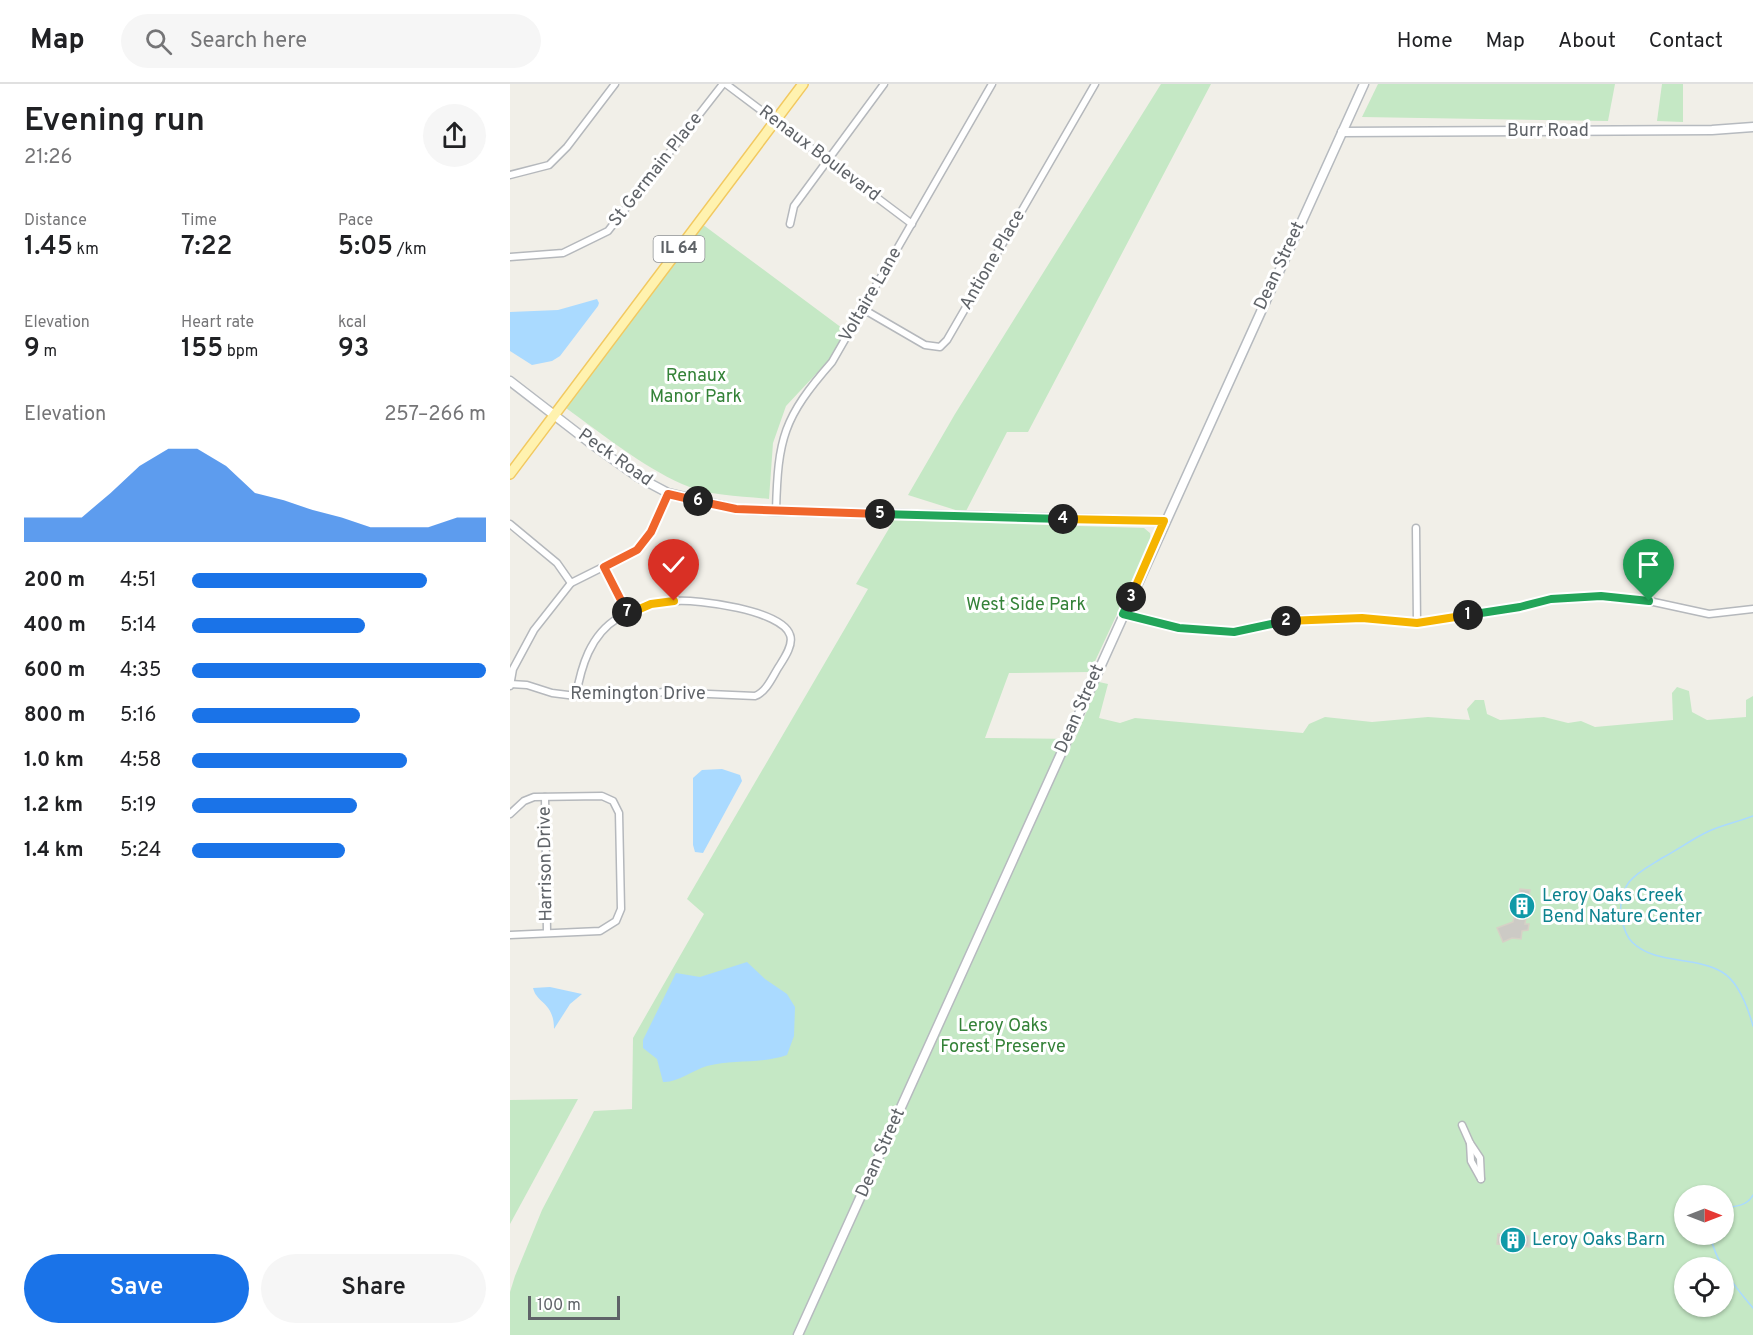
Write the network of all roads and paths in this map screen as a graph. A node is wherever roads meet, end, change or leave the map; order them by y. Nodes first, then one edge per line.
1 (615, 84) edge
2 (724, 84) edge
3 (803, 84) edge
4 (884, 84) edge
5 (992, 84) edge
6 (1095, 84) edge
7 (1364, 84) edge
8 (775, 121) junction
9 (1753, 127) edge
10 (1342, 132) junction
11 (826, 160) junction
12 (510, 175) edge
13 (790, 224) dead end
14 (912, 224) junction
15 (510, 257) edge
16 (863, 309) junction
17 (510, 381) edge
18 (555, 415) junction
19 (510, 474) edge
20 (668, 494) junction
21 (776, 511) junction
22 (1164, 521) junction
23 (510, 525) edge
24 (1416, 528) dead end
25 (604, 567) junction
26 (571, 583) junction
27 (1753, 609) edge
28 (628, 614) junction
29 (1123, 614) junction
30 (1417, 623) junction
31 (510, 686) edge
32 (576, 696) junction
33 (546, 797) junction
34 (510, 814) edge
35 (547, 932) junction
36 (510, 935) edge
37 (1462, 1125) dead end
38 (1470, 1143) junction
39 (798, 1335) edge

1 - 12 street
2 - 8 street, Renaux Boulevard
2 - 15 street, St Germain Place
3 - 8 main road, IL 64
4 - 11 street
5 - 14 street, Voltaire Lane
6 - 16 street, Antione Place
7 - 10 street, Dean Street
8 - 11 street, Renaux Boulevard
8 - 18 main road, IL 64
9 - 10 street, Burr Road
10 - 22 street, Dean Street
11 - 13 street
11 - 14 street, Renaux Boulevard
14 - 16 street, Voltaire Lane
16 - 21 street, Voltaire Lane
17 - 18 street, Peck Road
18 - 19 main road, IL 64
18 - 20 street, Peck Road
20 - 21 street, Peck Road
20 - 25 street
21 - 22 street, Peck Road
22 - 29 street, Dean Street
23 - 26 street
24 - 30 street
25 - 26 street
25 - 28 street
26 - 31 street
27 - 30 street
28 - 32 street
28 - 32 street, Remington Drive
29 - 30 street
29 - 39 street, Dean Street
31 - 32 street, Remington Drive
33 - 34 street
33 - 35 street, Harrison Drive
33 - 35 street
35 - 36 street
37 - 38 street
38 - 38 street

